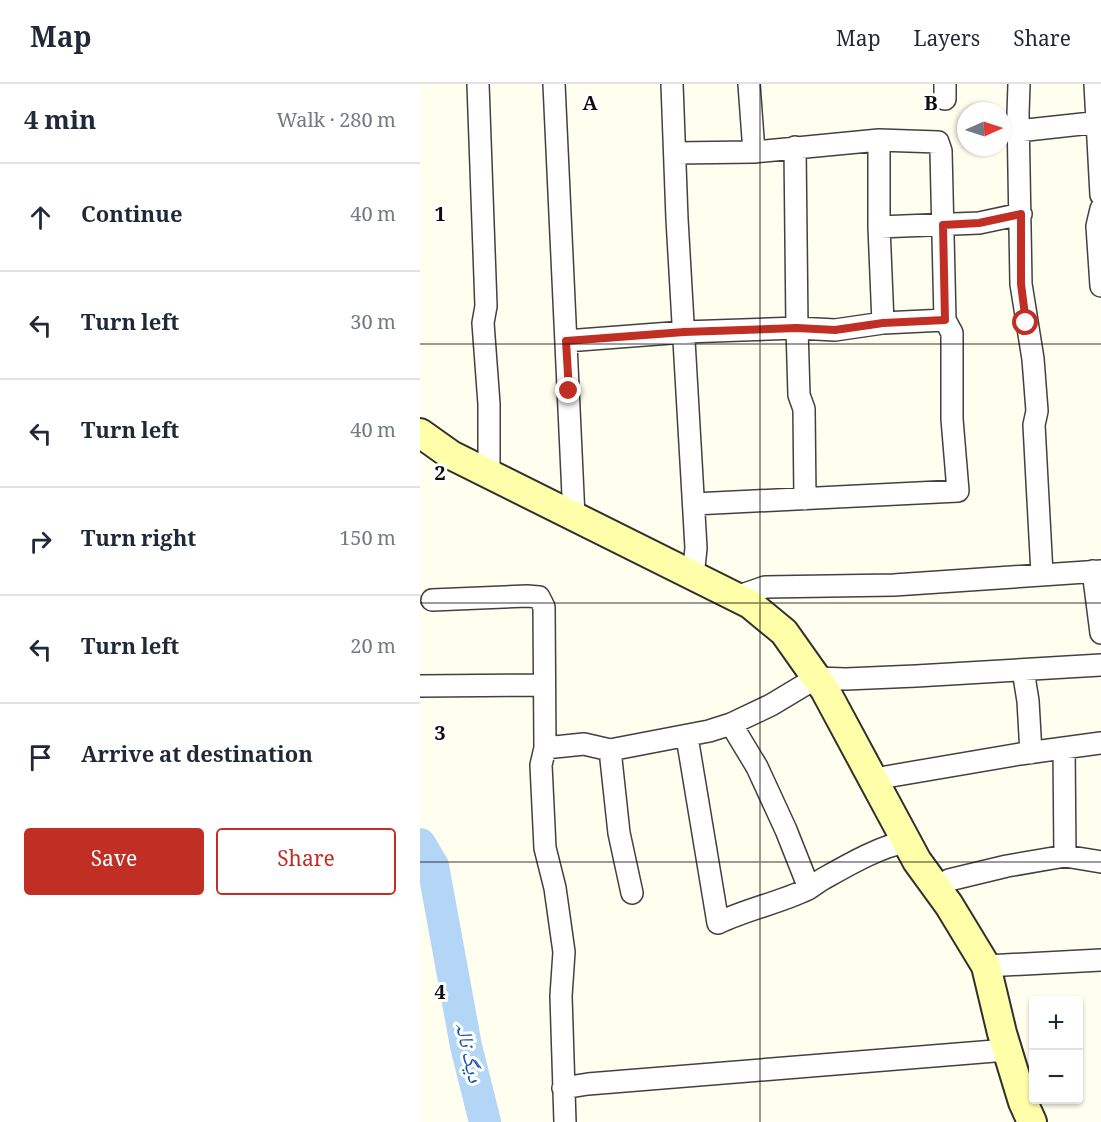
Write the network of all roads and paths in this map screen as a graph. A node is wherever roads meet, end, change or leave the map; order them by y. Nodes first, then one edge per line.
1 (478, 84) edge
2 (554, 84) edge
3 (672, 84) edge
4 (749, 84) edge
5 (1019, 84) edge
6 (1095, 84) edge
7 (1099, 122) edge
8 (1018, 131) junction
9 (879, 140) junction
10 (795, 147) junction
11 (754, 152) junction
12 (675, 153) junction
13 (1101, 195) edge
14 (1101, 208) edge
15 (1021, 214) junction
16 (943, 225) junction
17 (879, 227) junction
18 (1101, 286) edge
19 (945, 320) junction
20 (883, 323) junction
21 (797, 328) junction
22 (684, 332) junction
23 (566, 341) junction
24 (420, 433) edge
25 (489, 475) junction
26 (805, 499) junction
27 (694, 504) junction
28 (574, 517) junction
29 (1097, 571) edge
30 (1042, 574) junction
31 (693, 577) junction
32 (736, 597) junction
33 (432, 600) dead end
34 (1101, 633) edge
35 (1101, 665) edge
36 (1023, 670) junction
37 (816, 678) junction
38 (544, 685) junction
39 (420, 686) edge
40 (730, 724) junction
41 (687, 737) junction
42 (1101, 743) edge
43 (545, 748) junction
44 (1064, 748) junction
45 (610, 750) junction
46 (1031, 753) junction
47 (874, 779) junction
48 (907, 842) junction
49 (1065, 856) junction
50 (1101, 862) edge
51 (809, 888) junction
52 (939, 890) junction
53 (632, 894) dead end
54 (1101, 960) edge
55 (986, 966) junction
56 (1007, 1050) junction
57 (563, 1088) junction
58 (565, 1122) edge
59 (1032, 1122) edge

1 - 25 street
2 - 23 street
3 - 12 street
4 - 11 street
5 - 8 street
6 - 7 street
7 - 8 street
7 - 13 street
8 - 15 street
9 - 10 street
9 - 16 street
9 - 17 street
10 - 11 street
10 - 21 street
11 - 12 street
12 - 22 street
14 - 18 street
15 - 16 street
15 - 30 street
16 - 17 street
16 - 19 street
17 - 20 street
19 - 20 street
19 - 26 street
20 - 21 street
21 - 22 street
21 - 26 street
22 - 23 street
22 - 27 street
23 - 28 street
24 - 25 street
25 - 28 street
26 - 27 street
27 - 31 street
28 - 31 street
29 - 30 street
29 - 34 street
30 - 32 street
31 - 32 street
32 - 37 street
33 - 38 street
35 - 36 street
36 - 37 street
36 - 46 street
37 - 40 street
37 - 47 street
38 - 39 street
38 - 43 street
40 - 41 street
40 - 51 street
41 - 45 street
41 - 51 street
42 - 44 street
43 - 45 street
43 - 57 street
44 - 46 street
44 - 49 street
45 - 53 street
46 - 47 street
47 - 48 street
48 - 51 street
48 - 52 street
49 - 50 street
49 - 52 street
52 - 55 street
54 - 55 street
55 - 56 street
56 - 57 street
56 - 59 street
57 - 58 street

